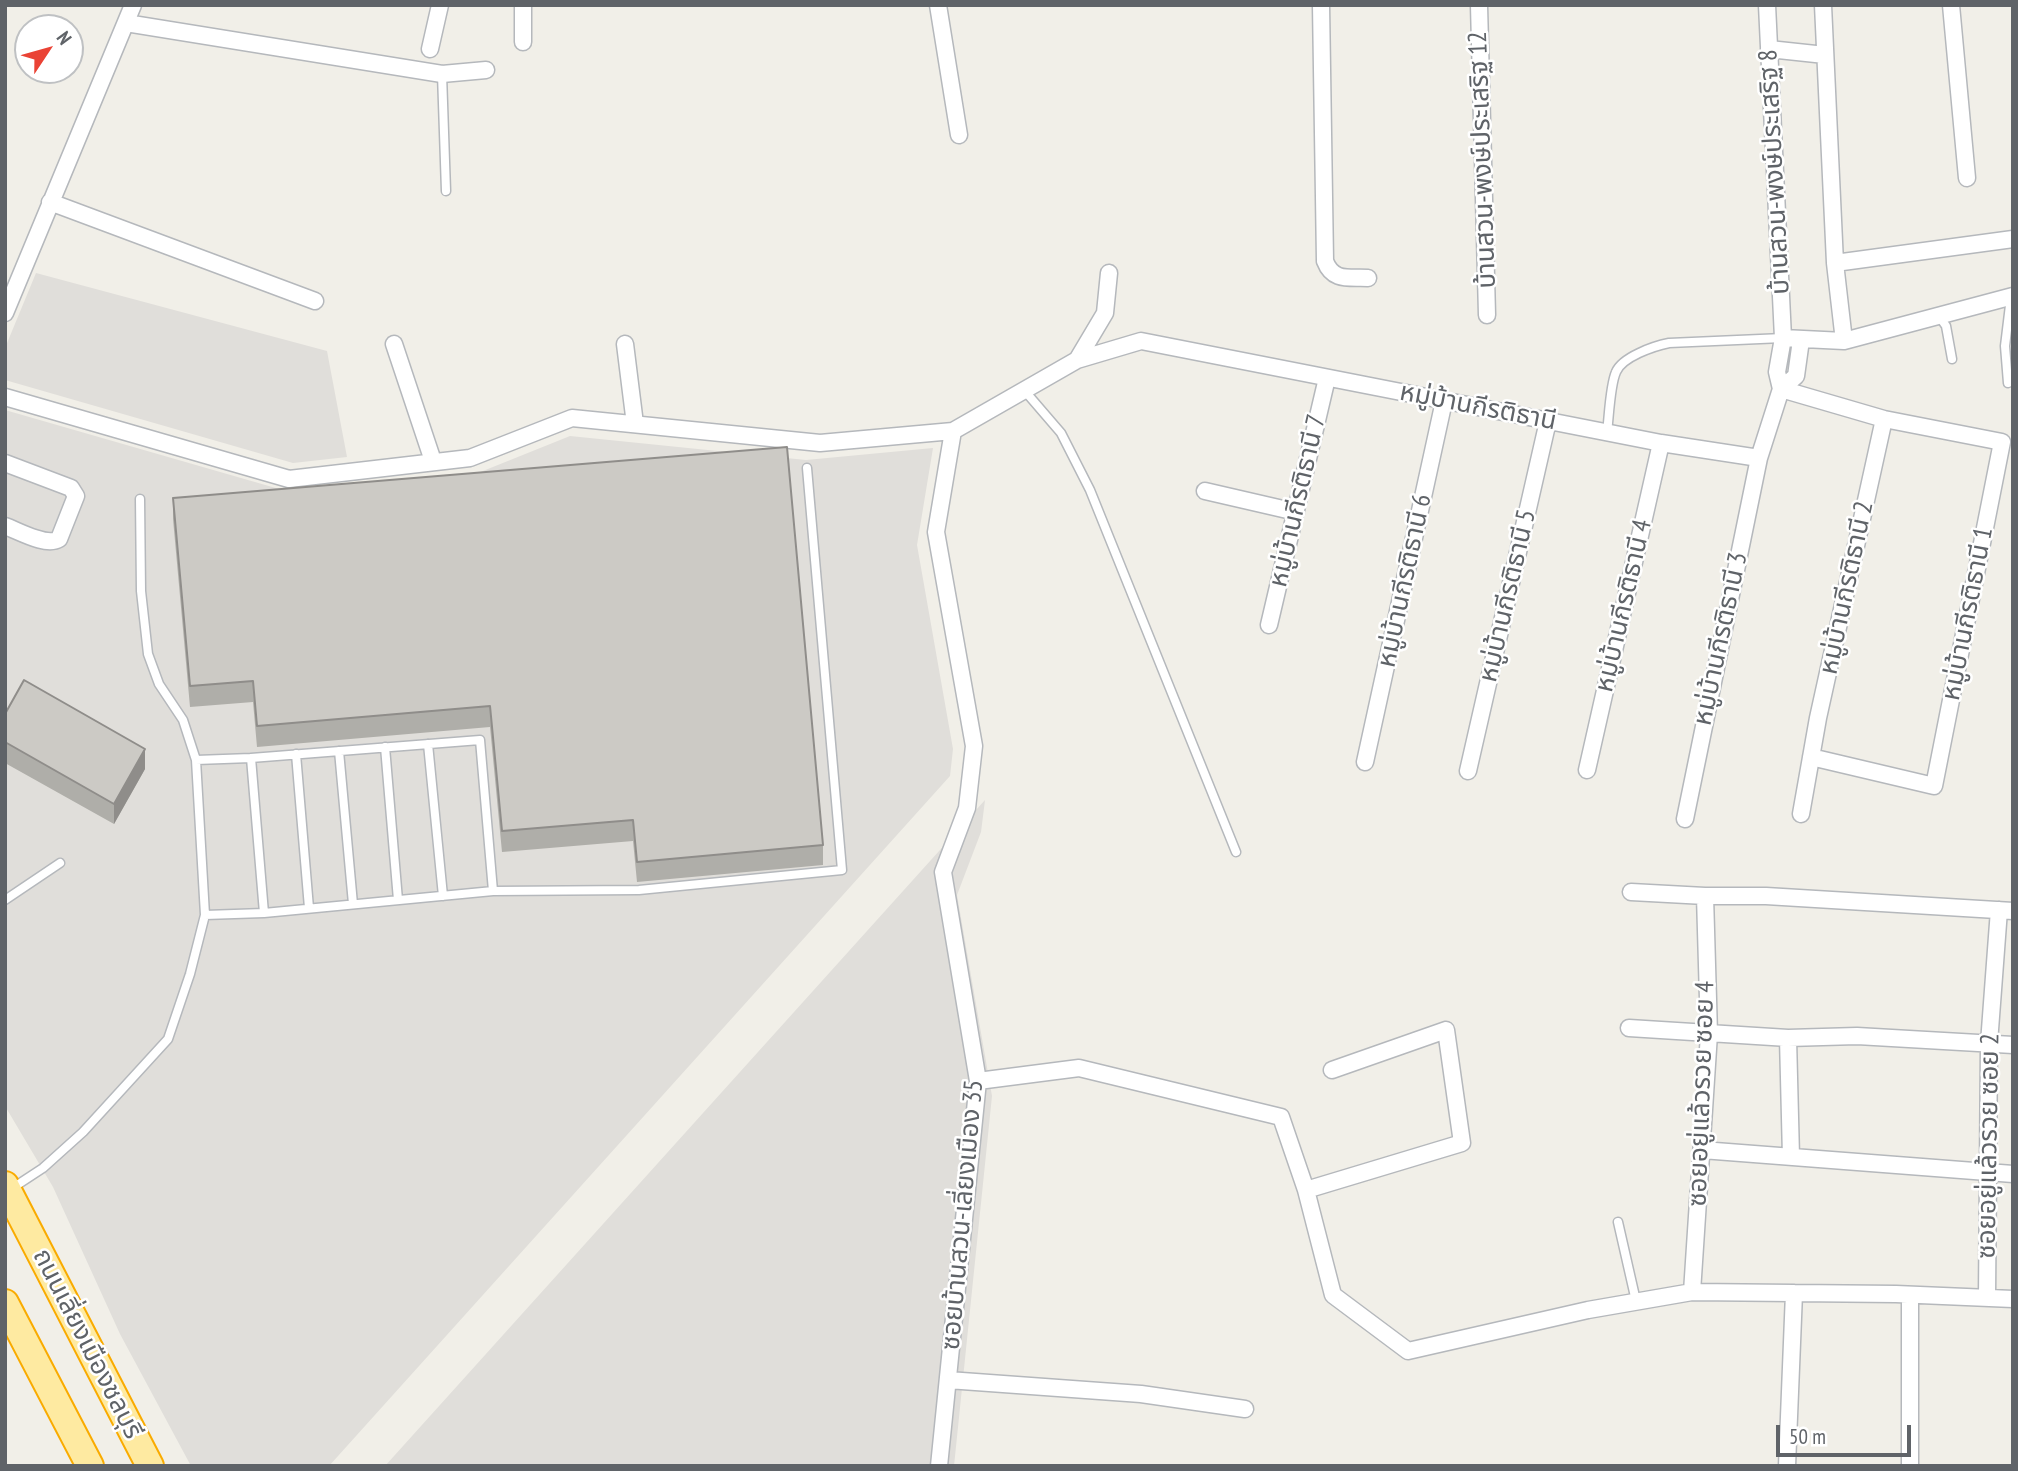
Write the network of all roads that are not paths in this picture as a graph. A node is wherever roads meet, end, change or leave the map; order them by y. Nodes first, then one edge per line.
1 (133, 5) edge
2 (440, 5) edge
3 (523, 5) edge
4 (938, 5) edge
5 (1321, 5) edge
6 (1479, 5) edge
7 (1767, 5) edge
8 (1823, 5) edge
9 (1951, 5) edge
10 (126, 23) junction
11 (523, 42) dead end
12 (430, 49) dead end
13 (1769, 50) junction
14 (1825, 55) junction
15 (486, 70) dead end
16 (442, 74) junction
17 (959, 135) dead end
18 (1967, 178) dead end
19 (446, 191) dead end
20 (50, 202) junction
21 (2013, 239) edge
22 (1835, 263) junction
23 (1109, 273) dead end
24 (1368, 278) dead end
25 (2012, 296) edge
26 (315, 301) dead end
27 (5, 313) edge
28 (1487, 315) dead end
29 (1939, 316) junction
30 (1783, 338) junction
31 (1801, 340) junction
32 (1843, 341) junction
33 (625, 344) dead end
34 (394, 345) dead end
35 (1952, 359) dead end
36 (1077, 360) junction
37 (1327, 377) junction
38 (2008, 383) dead end
39 (1782, 389) junction
40 (1024, 390) junction
41 (5, 397) edge
42 (1444, 401) junction
43 (1884, 419) junction
44 (1548, 421) junction
45 (635, 424) junction
46 (953, 431) junction
47 (1607, 433) junction
48 (1661, 443) junction
49 (1759, 458) junction
50 (433, 461) junction
51 (5, 463) edge
52 (807, 468) dead end
53 (1205, 491) dead end
54 (140, 499) dead end
55 (1296, 512) junction
56 (5, 526) edge
57 (1269, 625) dead end
58 (428, 744) junction
59 (385, 747) junction
60 (339, 751) junction
61 (296, 754) junction
62 (1811, 757) junction
63 (251, 758) junction
64 (196, 760) junction
65 (1365, 762) dead end
66 (1587, 770) dead end
67 (1468, 771) dead end
68 (1801, 814) dead end
69 (1685, 819) dead end
70 (1236, 852) dead end
71 (60, 863) dead end
72 (493, 891) junction
73 (1631, 891) dead end
74 (443, 896) junction
75 (1705, 896) junction
76 (5, 900) edge
77 (398, 900) junction
78 (353, 904) junction
79 (309, 908) junction
80 (2006, 911) edge
81 (264, 913) junction
82 (205, 915) junction
83 (1629, 1028) dead end
84 (1709, 1034) junction
85 (1788, 1038) junction
86 (1989, 1043) junction
87 (2013, 1045) edge
88 (1332, 1070) dead end
89 (978, 1081) junction
90 (1702, 1150) junction
91 (1791, 1157) junction
92 (1989, 1172) junction
93 (2013, 1174) edge
94 (7, 1188) edge
95 (1306, 1190) junction
96 (1618, 1222) dead end
97 (1692, 1292) junction
98 (1794, 1293) junction
99 (1910, 1295) junction
100 (1987, 1298) junction
101 (2013, 1299) edge
102 (1636, 1301) junction
103 (5, 1303) edge
104 (948, 1380) junction
105 (1245, 1409) dead end
106 (90, 1466) edge
107 (150, 1466) edge
108 (939, 1466) edge
109 (1787, 1466) edge
110 (1910, 1466) edge

1 - 10 street
2 - 12 street
3 - 11 street
4 - 17 street
5 - 24 street
6 - 28 street, บ้านสวน-พงษ์ประเสริฐ 12
7 - 13 street, บ้านสวน-พงษ์ประเสริฐ 8
8 - 14 street
9 - 18 street
10 - 16 street
10 - 20 street
13 - 14 street
13 - 30 street, บ้านสวน-พงษ์ประเสริฐ 8
14 - 22 street
15 - 16 street
16 - 19 lane
20 - 26 street
20 - 27 street
21 - 22 street
22 - 32 street
23 - 36 street
25 - 29 street
25 - 38 lane
29 - 32 street
29 - 35 lane
30 - 31 street
30 - 39 street
30 - 47 lane
31 - 32 street
31 - 39 street
33 - 45 street
34 - 50 street
36 - 37 street, หมู่บ้านกีรติธานี
36 - 40 street, หมู่บ้านกีรติธานี
37 - 42 street, หมู่บ้านกีรติธานี
37 - 55 street, หมู่บ้านกีรติธานี 7
39 - 43 street
39 - 49 street
40 - 46 street, หมู่บ้านกีรติธานี
40 - 70 lane
41 - 50 street
42 - 44 street, หมู่บ้านกีรติธานี
42 - 65 street, หมู่บ้านกีรติธานี 6
43 - 62 street, หมู่บ้านกีรติธานี 2
43 - 62 street, หมู่บ้านกีรติธานี 1
44 - 47 street, หมู่บ้านกีรติธานี
44 - 67 street, หมู่บ้านกีรติธานี 5
45 - 46 street
45 - 50 street
46 - 89 street, ซอยบ้านสวน-เลี่ยงเมือง 35
47 - 48 street, หมู่บ้านกีรติธานี
48 - 49 street, หมู่บ้านกีรติธานี
48 - 66 street, หมู่บ้านกีรติธานี 4
49 - 69 street, หมู่บ้านกีรติธานี 3
51 - 56 street
52 - 72 lane
53 - 55 street
54 - 64 lane
55 - 57 street, หมู่บ้านกีรติธานี 7
58 - 59 lane
58 - 72 lane
58 - 74 lane
59 - 60 lane
59 - 77 lane
60 - 61 lane
60 - 78 lane
61 - 63 lane
61 - 79 lane
62 - 68 street, หมู่บ้านกีรติธานี 2
63 - 64 lane
63 - 81 lane
64 - 82 lane
71 - 76 lane
72 - 74 lane
73 - 75 street
74 - 77 lane
75 - 80 street
75 - 84 street, ซอยอยู่แล้วรวย ซอย 4
77 - 78 lane
78 - 79 lane
79 - 81 lane
80 - 86 street, ซอยอยู่แล้วรวย ซอย 2
81 - 82 lane
82 - 94 lane
83 - 84 street
84 - 85 street
84 - 90 street, ซอยอยู่แล้วรวย ซอย 4
85 - 86 street
85 - 91 street
86 - 87 street
86 - 92 street, ซอยอยู่แล้วรวย ซอย 2
88 - 95 street
89 - 95 street
89 - 104 street, ซอยบ้านสวน-เลี่ยงเมือง 35
90 - 91 street
90 - 97 street, ซอยอยู่แล้วรวย ซอย 4
91 - 92 street
92 - 93 street
92 - 100 street, ซอยอยู่แล้วรวย ซอย 2
94 - 107 highway, ถนนเลี่ยงเมืองชลบุรี
95 - 102 street
96 - 102 lane
97 - 98 street
97 - 102 street
98 - 99 street
98 - 109 street
99 - 100 street
99 - 110 street
100 - 101 street
103 - 106 highway, ถนนเลี่ยงเมืองชลบุรี
104 - 105 street
104 - 108 street, ซอยบ้านสวน-เลี่ยงเมือง 35

